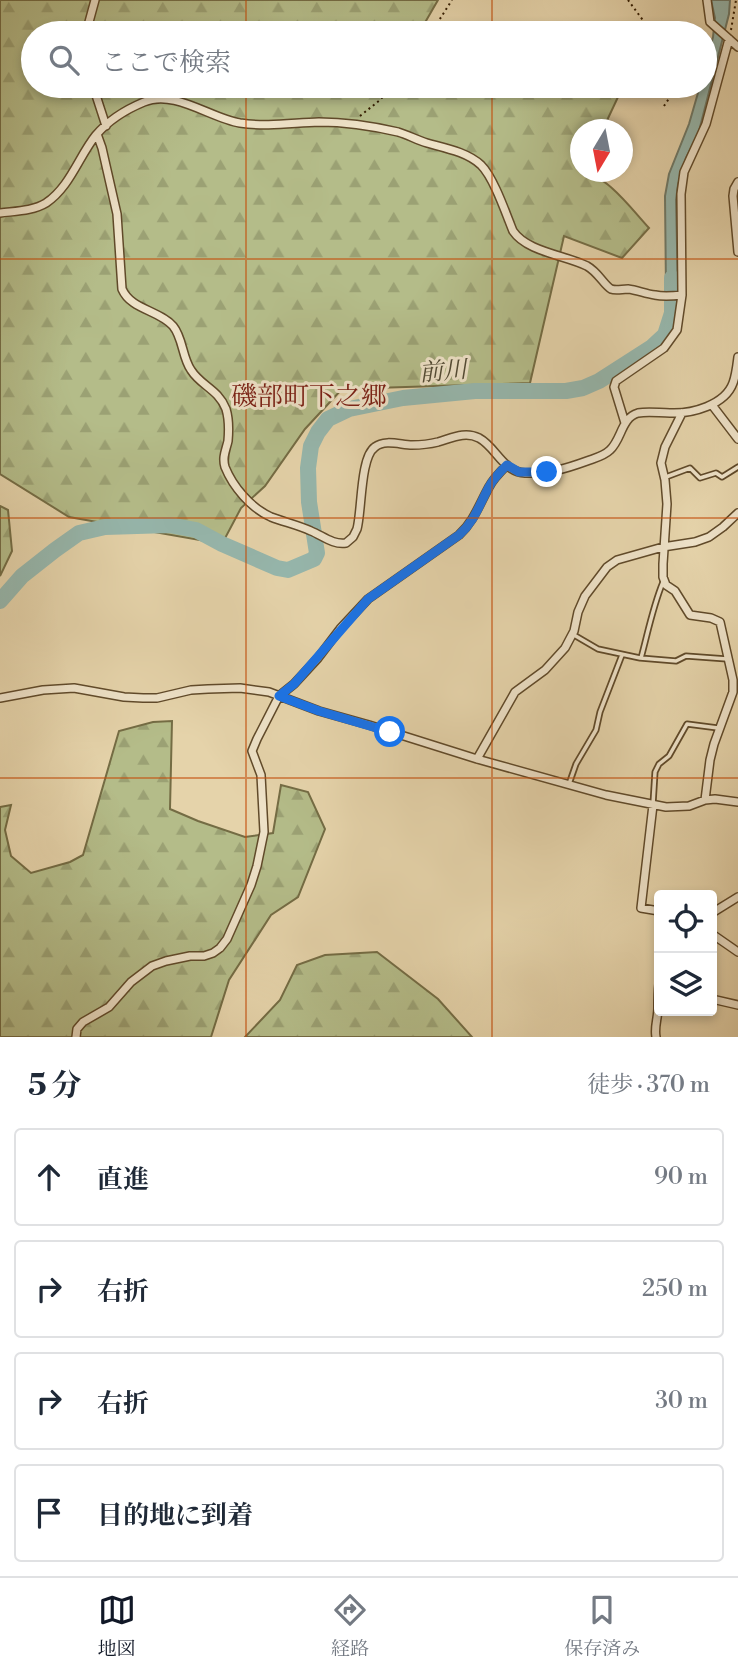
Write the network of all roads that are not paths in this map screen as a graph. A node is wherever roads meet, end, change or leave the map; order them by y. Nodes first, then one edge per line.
1 (95, 0) edge
2 (707, 0) edge
3 (89, 21) edge
4 (710, 21) edge
5 (717, 28) edge
6 (729, 39) junction
7 (738, 47) edge
8 (717, 83) edge
9 (97, 98) edge
10 (713, 98) edge
11 (106, 127) junction
12 (97, 134) junction
13 (738, 182) edge
14 (0, 213) edge
15 (736, 223) edge
16 (738, 248) edge
17 (682, 295) junction
18 (738, 356) edge
19 (736, 380) edge
20 (712, 405) junction
21 (682, 413) junction
22 (625, 423) junction
23 (738, 439) edge
24 (507, 465) junction
25 (738, 467) edge
26 (664, 478) junction
27 (738, 513) edge
28 (663, 547) junction
29 (664, 580) junction
30 (572, 634) junction
31 (622, 655) junction
32 (641, 658) junction
33 (729, 659) junction
34 (736, 693) edge
35 (279, 696) junction
36 (0, 698) edge
37 (720, 728) junction
38 (477, 759) junction
39 (569, 784) junction
40 (705, 800) junction
41 (738, 802) edge
42 (653, 805) junction
43 (738, 897) edge
44 (654, 910) edge
45 (717, 910) edge
46 (717, 937) edge
47 (738, 952) edge
48 (717, 1000) edge
49 (738, 1005) edge
50 (657, 1016) edge
51 (76, 1037) edge
52 (656, 1037) edge

1 - 3 street
2 - 4 street
5 - 6 street
6 - 7 street
6 - 8 street
9 - 11 street
10 - 17 street
11 - 12 street
11 - 17 street
12 - 14 street
12 - 24 street
13 - 15 street
15 - 16 street
17 - 22 street
18 - 19 street
19 - 20 street
20 - 21 street
20 - 23 street
21 - 22 street
21 - 26 street
22 - 24 street
24 - 35 street
25 - 26 lane
26 - 28 street
27 - 28 street
28 - 29 street
28 - 30 street
29 - 32 lane
29 - 33 street
30 - 31 lane
30 - 38 street
31 - 32 lane
31 - 39 lane
32 - 33 lane
33 - 34 street
34 - 37 street
35 - 36 street
35 - 38 street
35 - 51 street
37 - 40 street
37 - 42 lane
38 - 39 street
39 - 42 street
40 - 41 street
40 - 42 street
42 - 44 street
43 - 45 street
46 - 47 street
48 - 49 street
50 - 52 street

